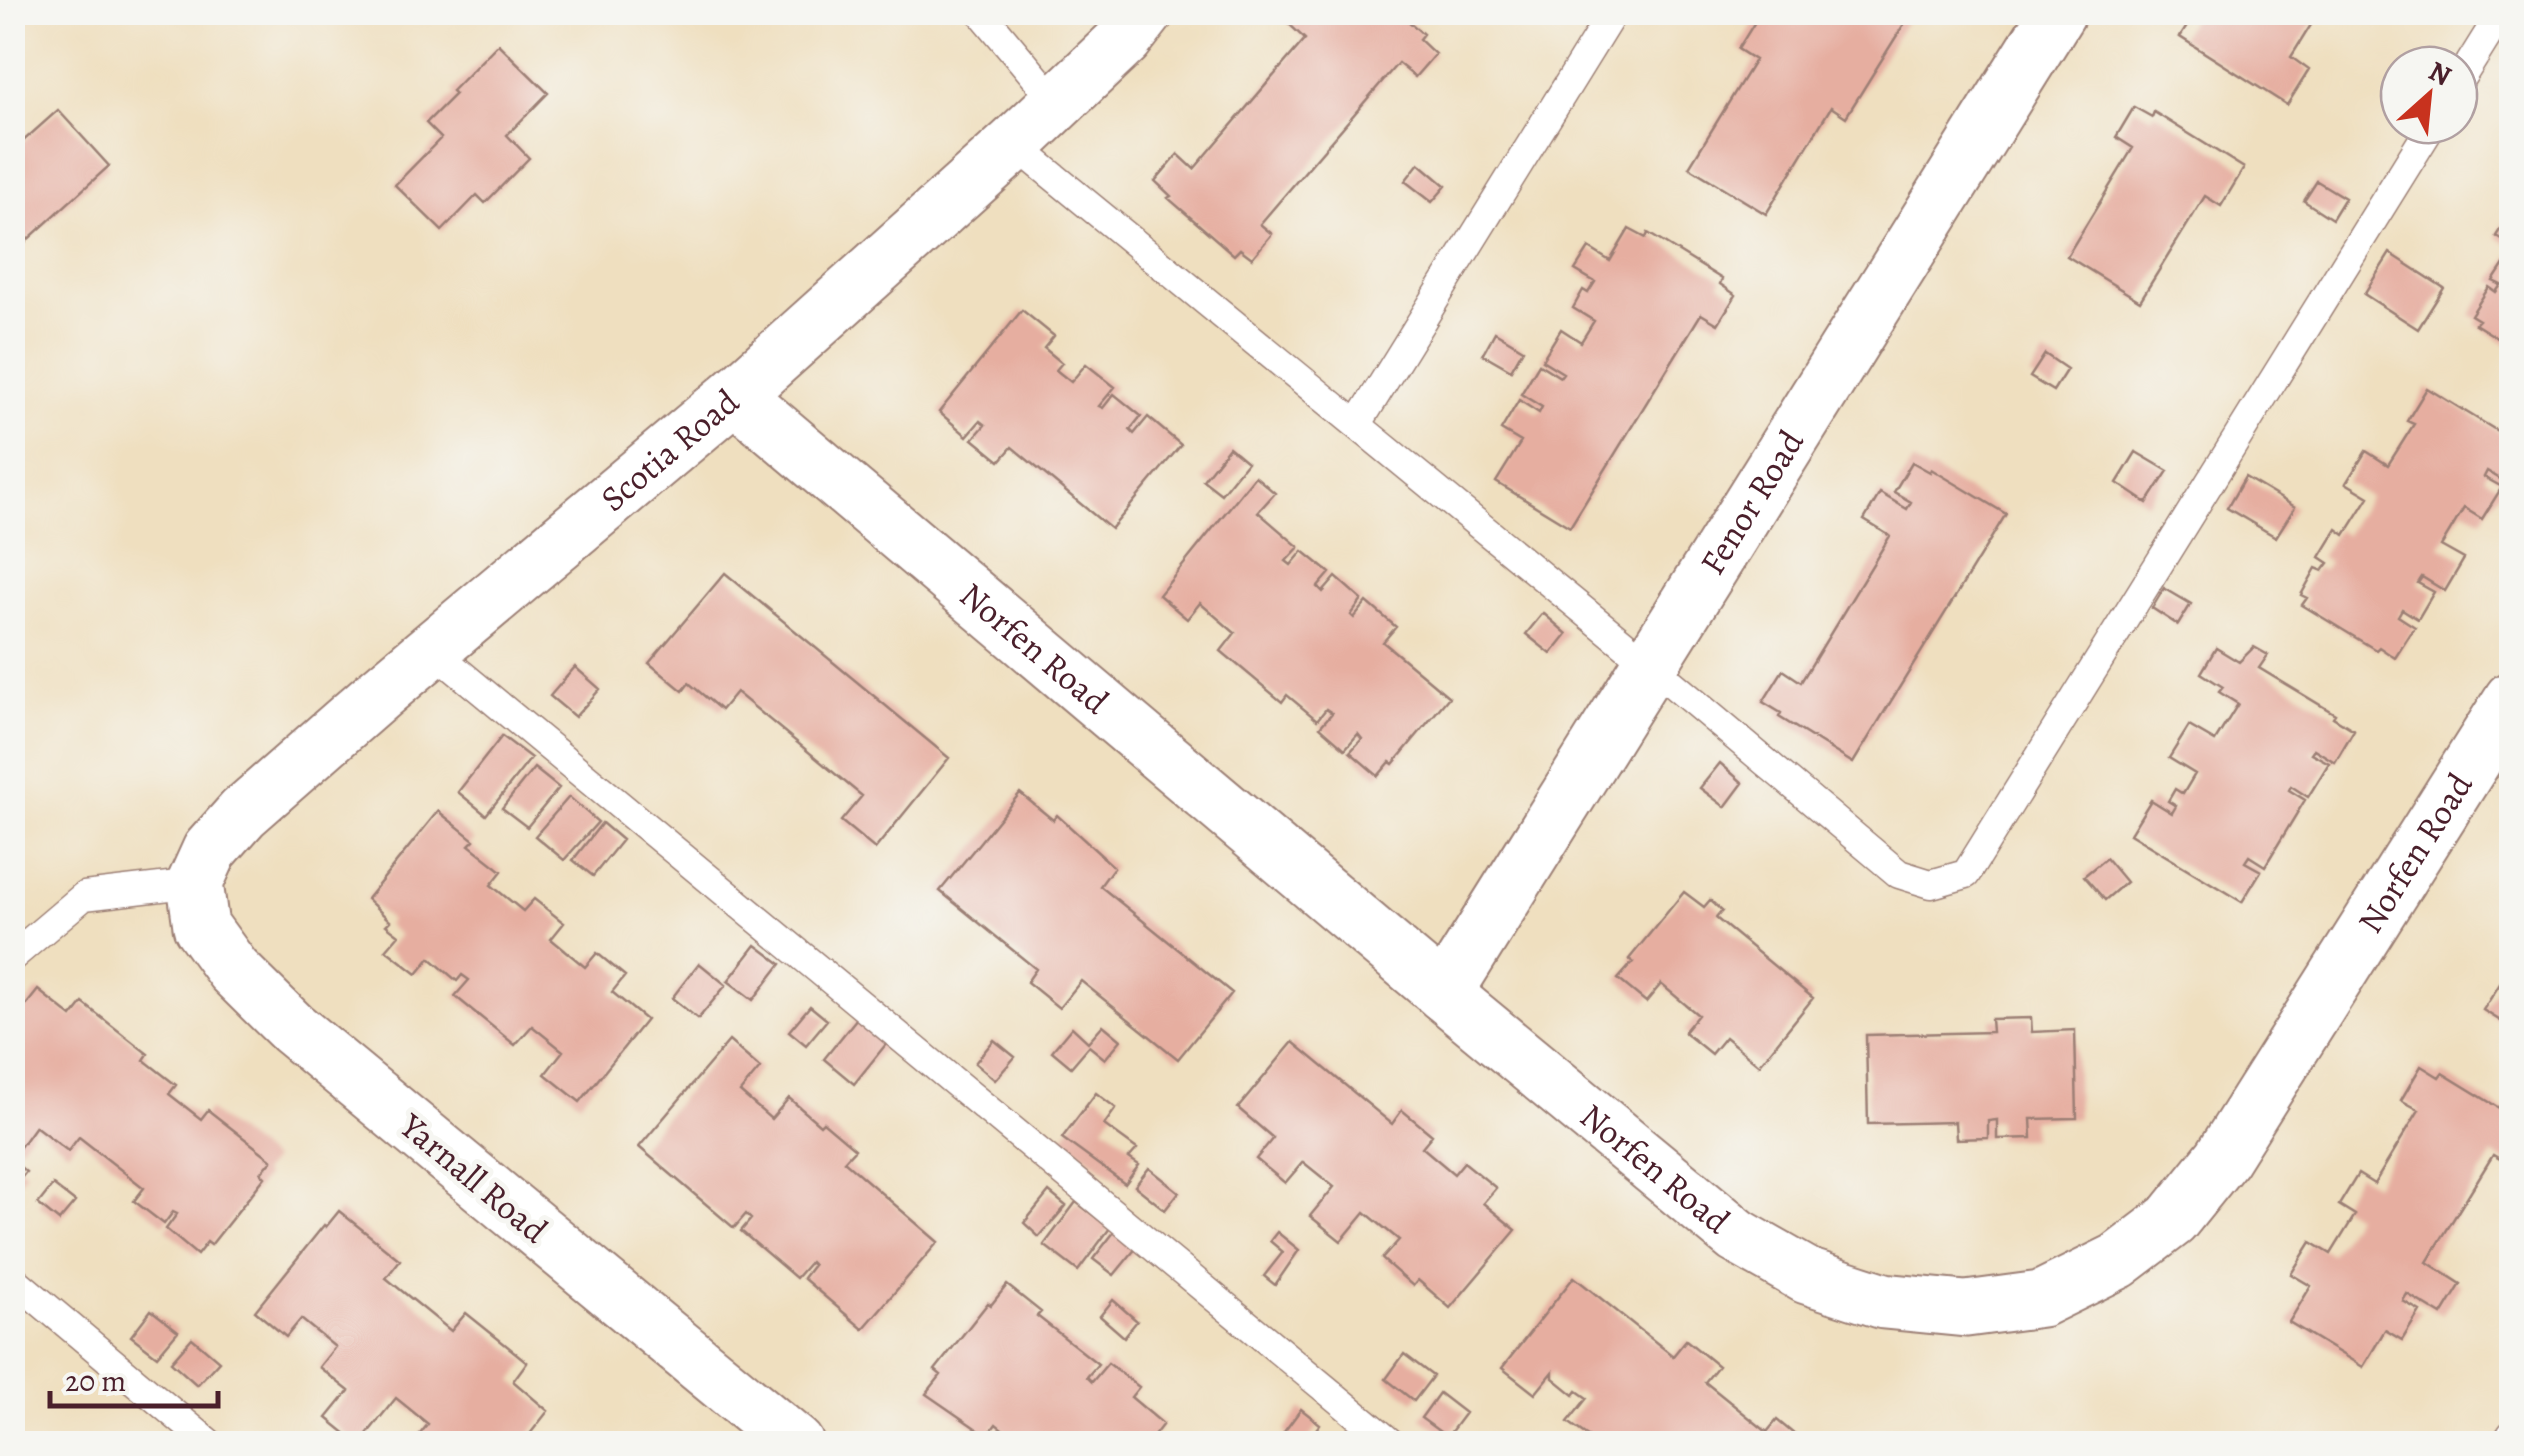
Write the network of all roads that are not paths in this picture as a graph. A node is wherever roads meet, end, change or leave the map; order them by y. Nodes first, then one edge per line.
1 (981, 12) edge
2 (1146, 12) edge
3 (1613, 12) edge
4 (2058, 12) edge
5 (2502, 12) edge
6 (2479, 49) edge
7 (1057, 103) junction
8 (1014, 144) junction
9 (2420, 145) edge
10 (735, 395) junction
11 (1357, 425) junction
12 (431, 649) junction
13 (1650, 664) junction
14 (2512, 699) edge
15 (195, 883) junction
16 (12, 957) edge
17 (1444, 994) junction
18 (12, 1278) edge
19 (2512, 1434) edge
20 (210, 1444) edge
21 (796, 1444) edge
22 (1392, 1444) edge
23 (2505, 1444) edge

1 - 7 lane
2 - 7 street, Scotia Road
3 - 11 lane
4 - 13 street, Fenor Road
5 - 6 lane
7 - 8 street, Scotia Road
8 - 10 street, Scotia Road
8 - 11 lane
9 - 13 lane
10 - 12 street, Scotia Road
10 - 17 street, Norfen Road
11 - 13 lane
12 - 15 street, Scotia Road
12 - 22 lane
13 - 17 street, Fenor Road
14 - 17 street, Norfen Road
15 - 16 lane
15 - 21 street, Yarnall Road
18 - 20 lane
19 - 23 lane

